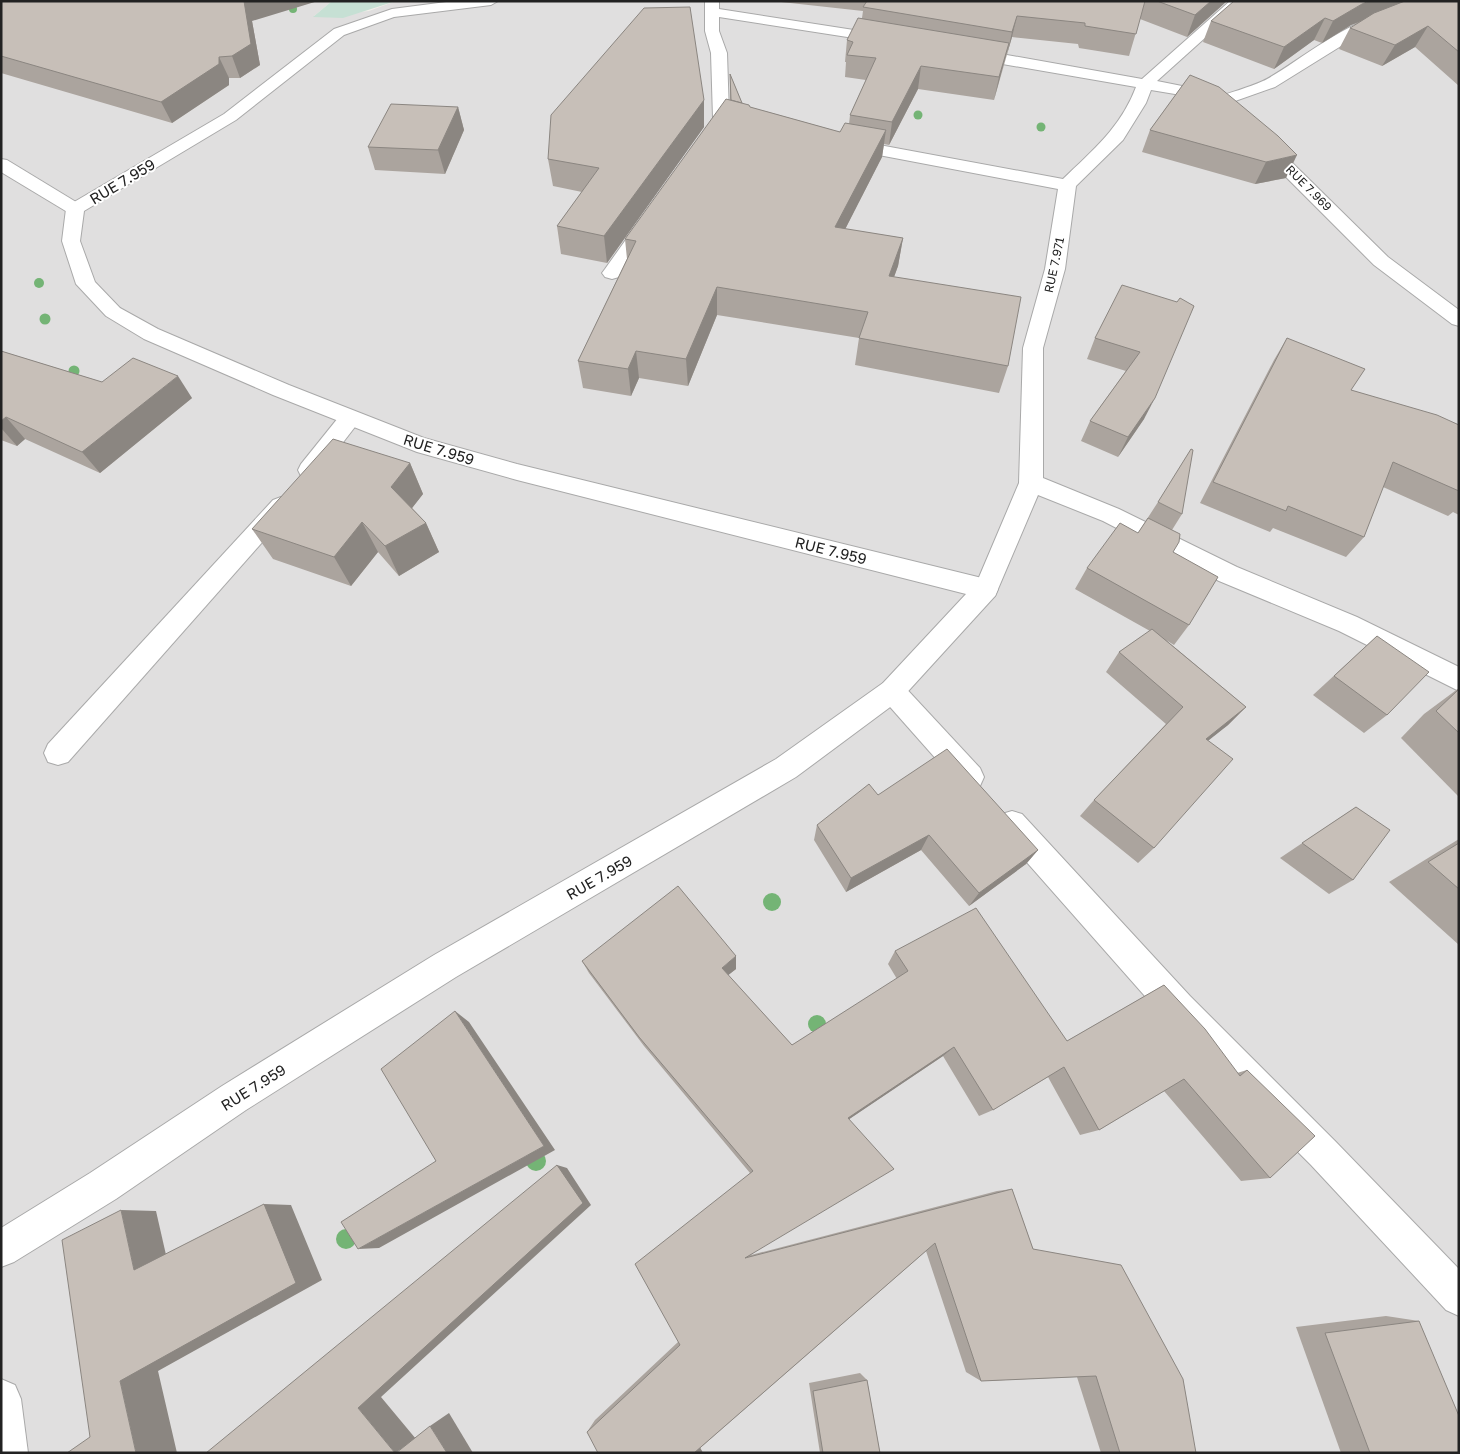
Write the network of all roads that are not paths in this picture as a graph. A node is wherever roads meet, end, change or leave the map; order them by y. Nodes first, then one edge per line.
1 (491, 1) edge
2 (1240, 1) edge
3 (712, 7) edge
4 (1392, 16) edge
5 (902, 42) edge
6 (949, 50) edge
7 (1144, 84) junction
8 (1215, 103) junction
9 (1229, 116) edge
10 (721, 118) junction
11 (760, 129) edge
12 (710, 134) edge
13 (1252, 134) edge
14 (834, 142) edge
15 (1, 164) edge
16 (1067, 185) junction
17 (658, 207) edge
18 (75, 209) junction
19 (612, 273) dead end
20 (1459, 320) edge
21 (350, 418) junction
22 (1031, 483) junction
23 (986, 589) junction
24 (1459, 680) edge
25 (892, 690) junction
26 (58, 753) dead end
27 (1, 1249) edge
28 (1459, 1297) edge
29 (1, 1399) edge
30 (8, 1453) edge

1 - 18 street, RUE 7.959
2 - 7 street
3 - 5 street
3 - 10 street
4 - 8 street
6 - 7 street
7 - 8 street
7 - 16 street
8 - 9 street
10 - 11 street
10 - 12 street
13 - 20 street, RUE 7.969
14 - 16 street
15 - 18 street
16 - 22 street, RUE 7.971
17 - 19 street
18 - 21 street, RUE 7.959
21 - 23 street, RUE 7.959
21 - 26 street
22 - 23 street, RUE 7.971
22 - 24 street
23 - 25 street, RUE 7.959
25 - 27 street, RUE 7.959
25 - 28 street
29 - 30 street

